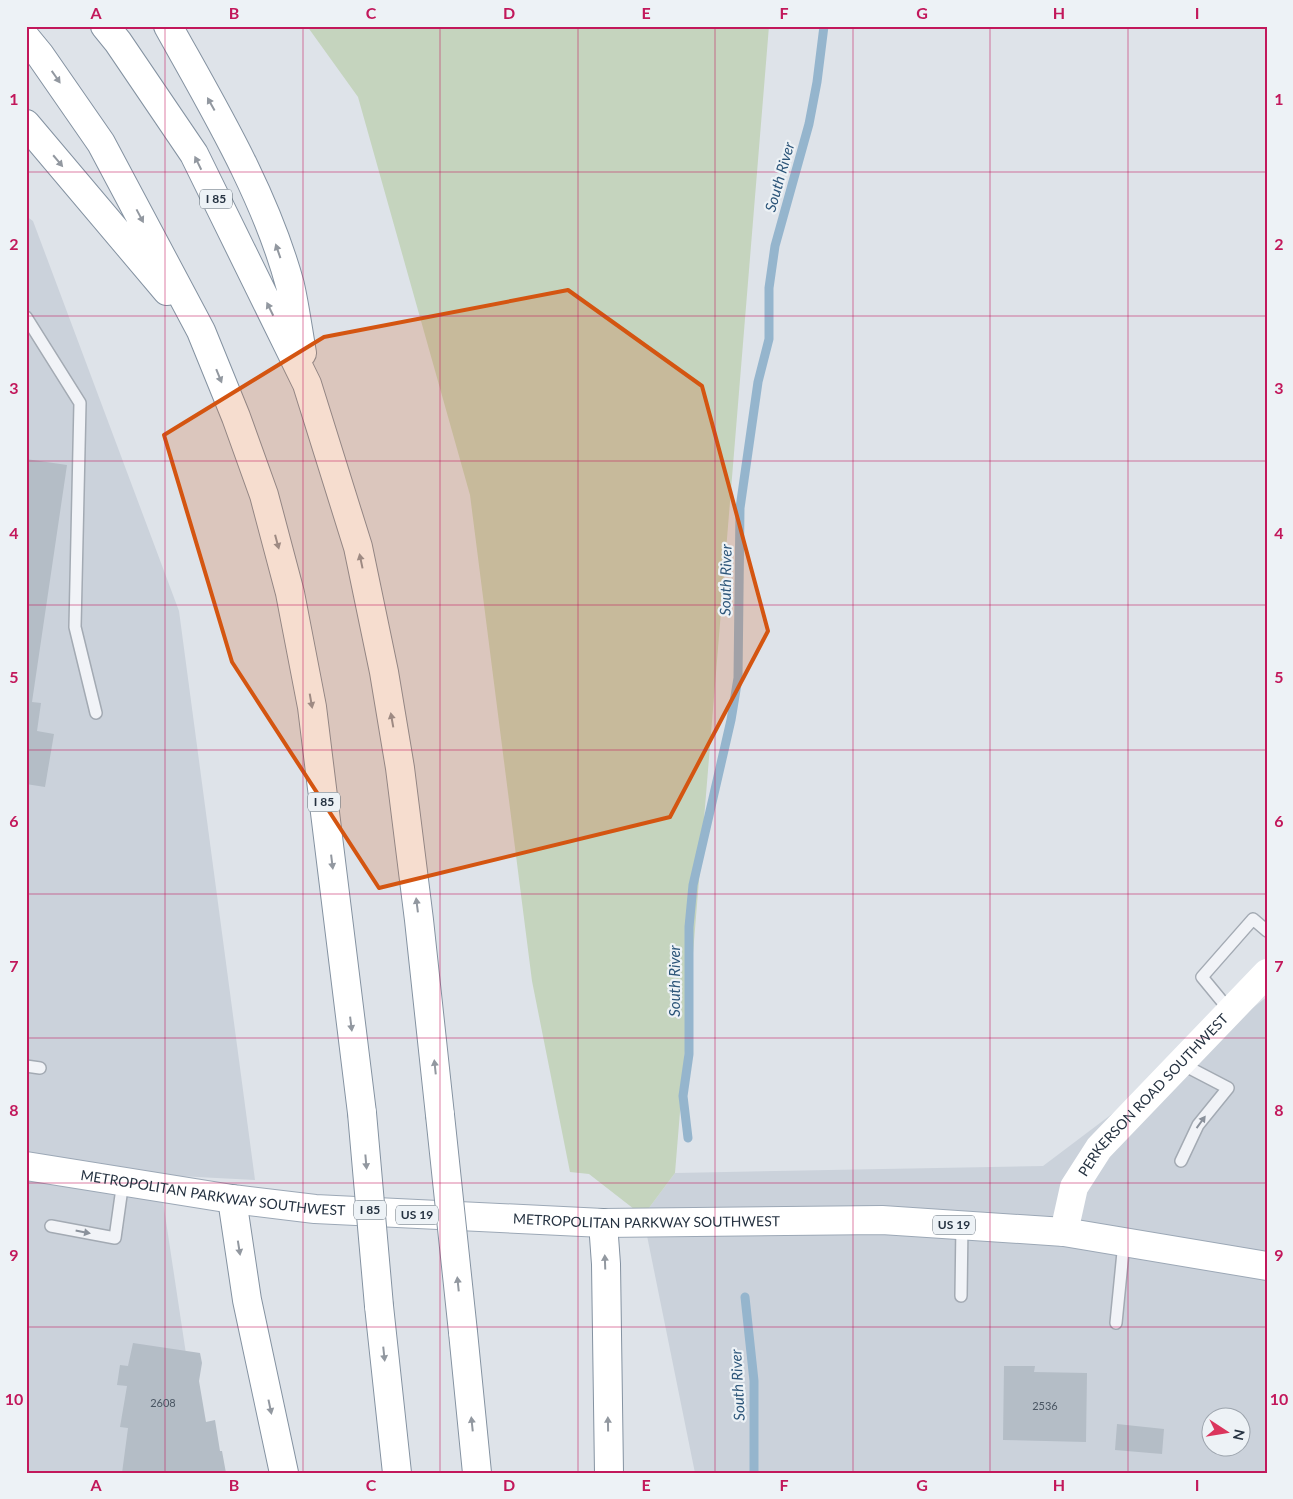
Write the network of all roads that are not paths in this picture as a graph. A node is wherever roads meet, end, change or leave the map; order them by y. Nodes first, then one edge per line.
1 (105, 26) edge
2 (168, 26) edge
3 (26, 38) edge
4 (26, 124) edge
5 (26, 317) edge
6 (201, 331) junction
7 (307, 384) junction
8 (96, 713) dead end
9 (1267, 930) edge
10 (1267, 973) edge
11 (1230, 1011) junction
12 (1180, 1063) junction
13 (26, 1066) edge
14 (40, 1068) dead end
15 (1181, 1162) dead end
16 (26, 1166) edge
17 (123, 1181) junction
18 (232, 1199) junction
19 (603, 1223) junction
20 (962, 1225) junction
21 (51, 1226) dead end
22 (1064, 1232) junction
23 (1124, 1242) junction
24 (1267, 1266) edge
25 (961, 1296) dead end
26 (1116, 1323) dead end
27 (284, 1473) edge
28 (396, 1473) edge
29 (477, 1473) edge
30 (609, 1473) edge

7 -> 1 main road, I 85
7 -> 2 main road
3 -> 6 main road, I 85
4 -> 6 main road
5 - 8 lane
6 -> 28 main road, I 85, bridge
29 -> 7 main road, I 85, bridge
9 - 11 lane
10 - 11 main road, PERKERSON ROAD SOUTHWEST
11 - 12 main road, PERKERSON ROAD SOUTHWEST
15 -> 12 lane
12 - 22 main road, PERKERSON ROAD SOUTHWEST
13 - 14 lane
16 - 17 main road, METROPOLITAN PARKWAY SOUTHWEST / US 19
17 - 18 main road, METROPOLITAN PARKWAY SOUTHWEST / US 19
21 -> 17 lane
18 - 19 main road, METROPOLITAN PARKWAY SOUTHWEST / US 19
18 -> 27 main road
19 - 20 main road, METROPOLITAN PARKWAY SOUTHWEST / US 19
30 -> 19 main road
20 - 22 main road, METROPOLITAN PARKWAY SOUTHWEST / US 19
20 - 25 lane
22 - 23 main road, METROPOLITAN PARKWAY SOUTHWEST / US 19
23 - 24 main road, METROPOLITAN PARKWAY SOUTHWEST / US 19
23 - 26 lane

